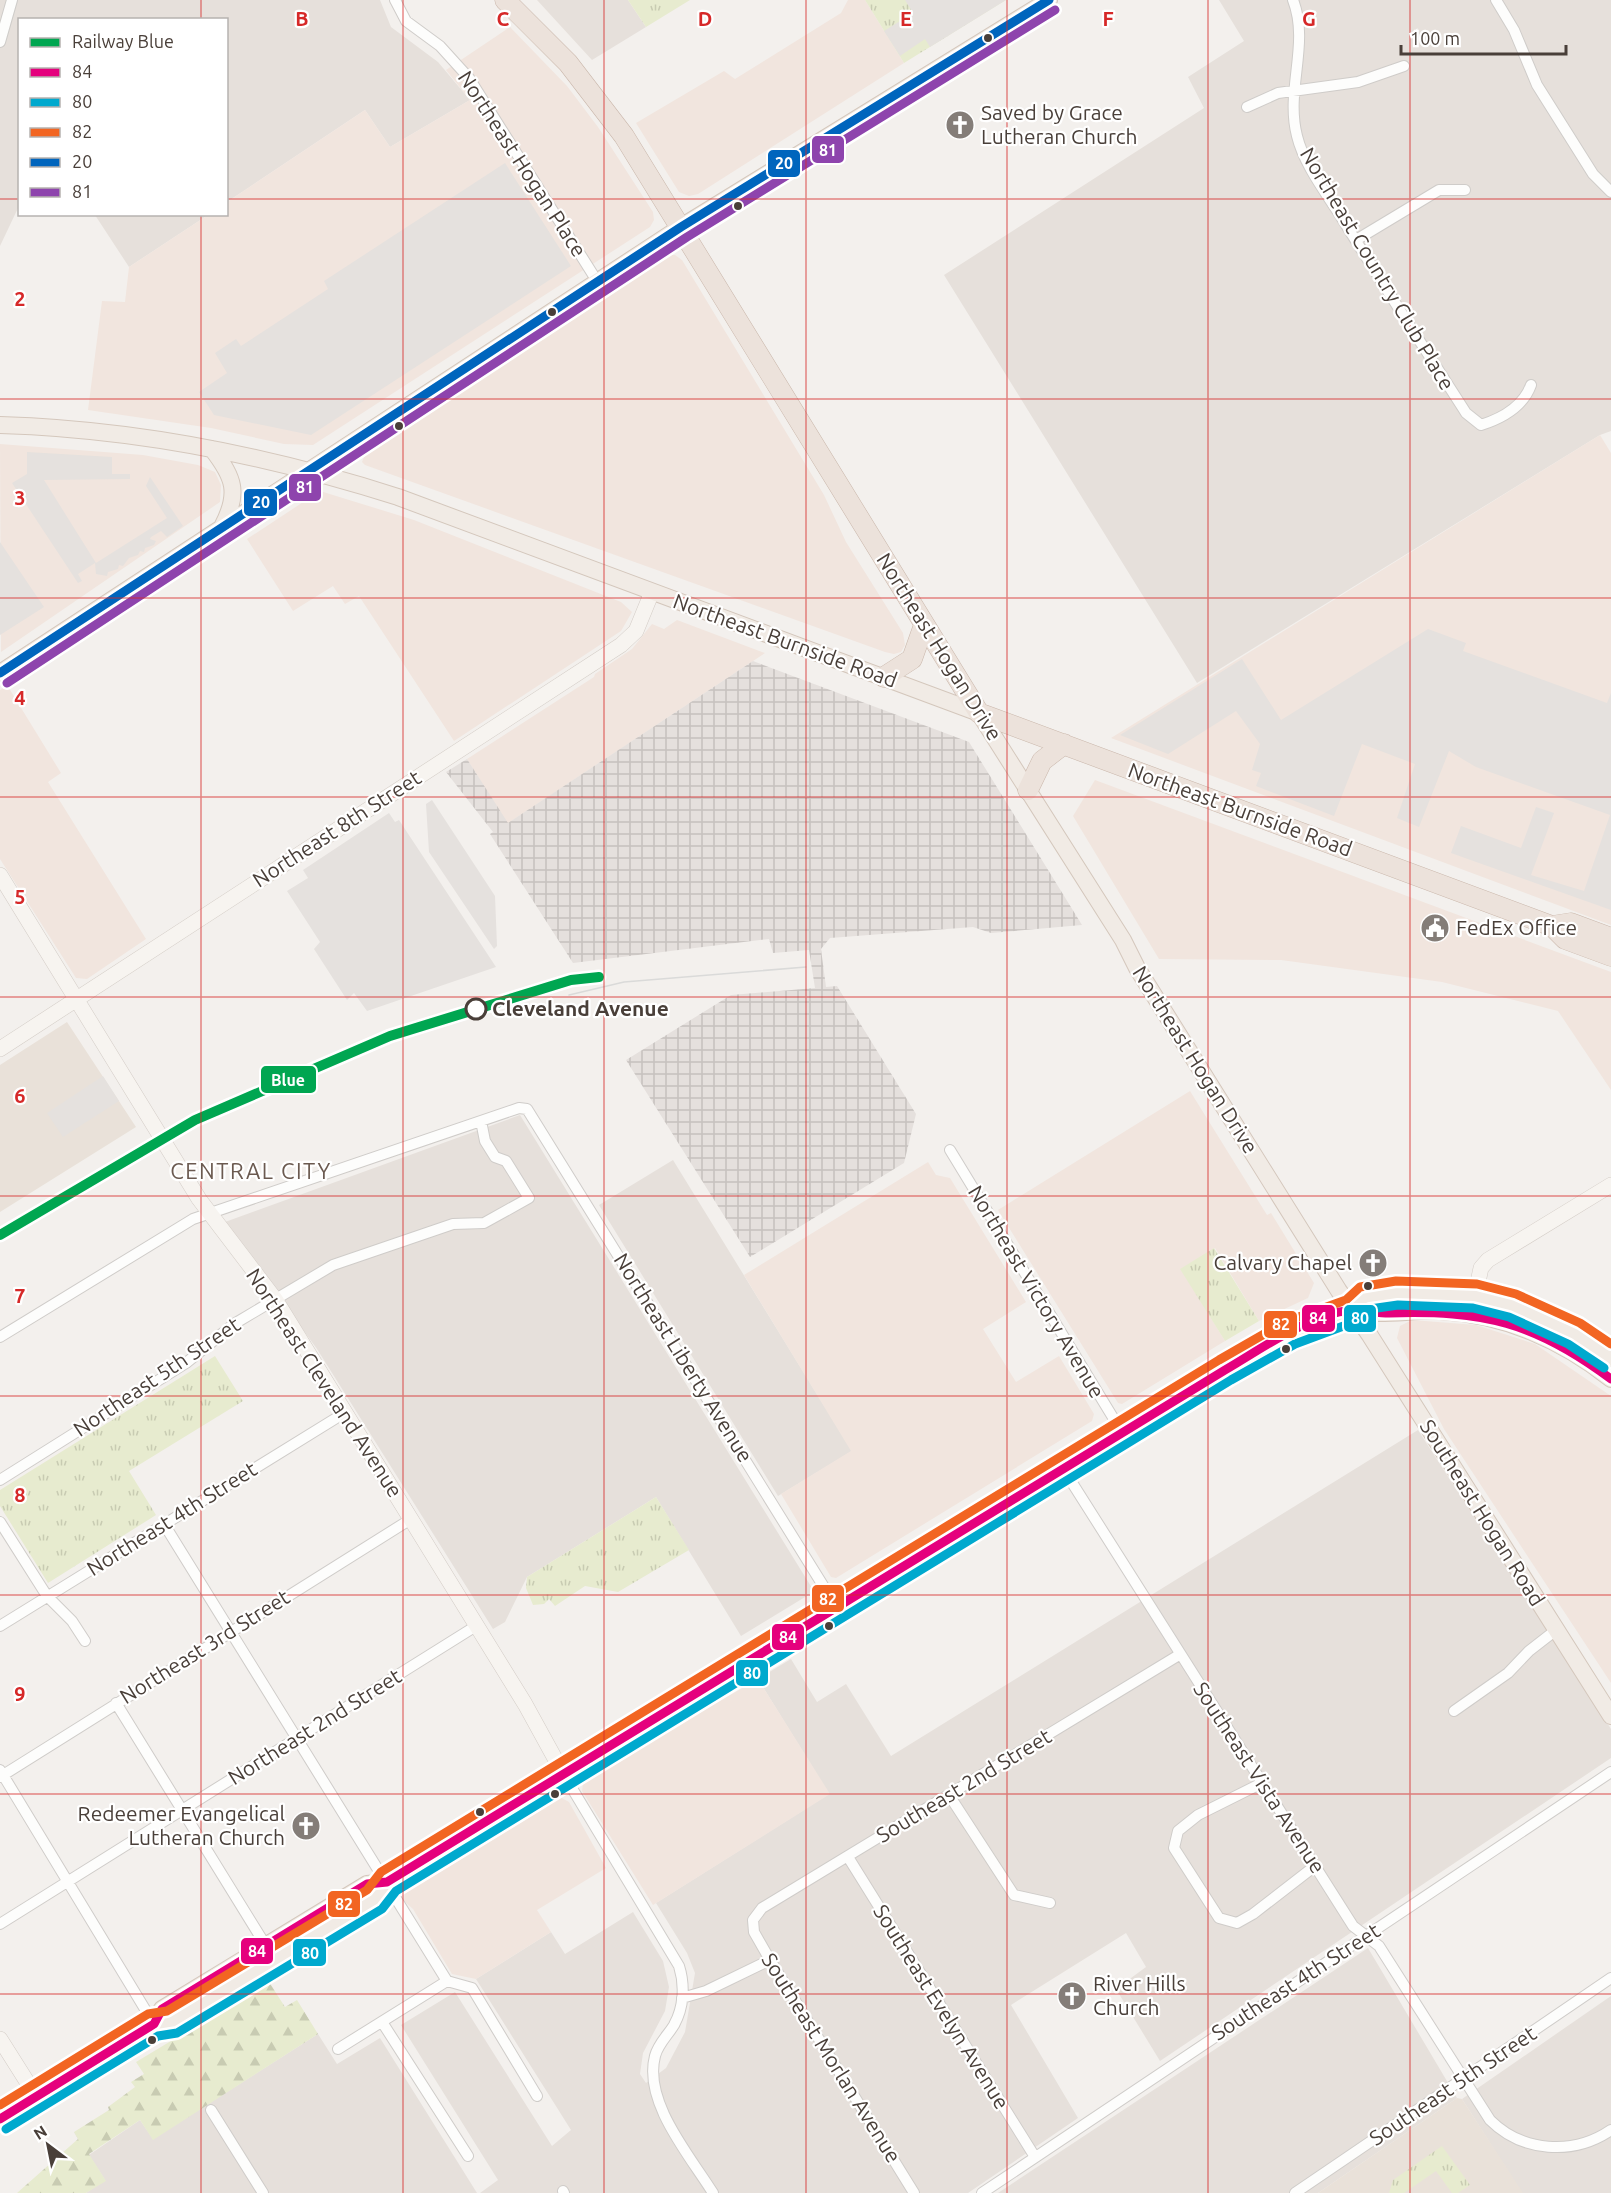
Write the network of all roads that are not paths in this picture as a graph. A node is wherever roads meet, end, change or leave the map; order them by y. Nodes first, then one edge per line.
1 (12, 0) edge
2 (395, 0) edge
3 (506, 0) edge
4 (1049, 0) edge
5 (1293, 0) edge
6 (1496, 0) edge
7 (0, 42) edge
8 (1404, 66) dead end
9 (1292, 90) junction
10 (1247, 107) dead end
11 (1465, 190) dead end
12 (1611, 192) edge
13 (681, 227) junction
14 (1356, 240) junction
15 (597, 282) junction
16 (1531, 385) dead end
17 (0, 425) edge
18 (212, 449) junction
19 (309, 471) junction
20 (221, 529) junction
21 (652, 592) junction
22 (924, 625) junction
23 (0, 673) edge
24 (884, 677) junction
25 (980, 713) junction
26 (1064, 744) junction
27 (1028, 790) junction
28 (0, 875) edge
29 (1552, 926) junction
30 (1611, 938) edge
31 (1605, 952) edge
32 (76, 999) junction
33 (0, 1049) edge
34 (482, 1121) junction
35 (950, 1150) dead end
36 (1611, 1185) edge
37 (209, 1214) junction
38 (1475, 1296) junction
39 (275, 1299) junction
40 (1352, 1310) junction
41 (1536, 1314) junction
42 (1528, 1330) junction
43 (0, 1337) edge
44 (1611, 1358) edge
45 (1611, 1379) edge
46 (346, 1412) junction
47 (1123, 1434) junction
48 (1064, 1470) junction
49 (0, 1480) edge
50 (411, 1519) junction
51 (0, 1522) edge
52 (164, 1524) junction
53 (47, 1596) junction
54 (837, 1608) junction
55 (0, 1626) edge
56 (476, 1626) junction
57 (1556, 1630) junction
58 (231, 1631) junction
59 (85, 1641) dead end
60 (1179, 1654) junction
61 (116, 1703) junction
62 (1454, 1711) dead end
63 (1611, 1716) edge
64 (298, 1738) junction
65 (1611, 1772) edge
66 (1, 1774) edge
67 (564, 1775) junction
68 (1262, 1783) junction
69 (949, 1795) junction
70 (181, 1810) junction
71 (848, 1857) junction
72 (1315, 1866) junction
73 (68, 1882) junction
74 (387, 1882) junction
75 (1050, 1903) dead end
76 (753, 1920) joint
77 (0, 1924) edge
78 (1366, 1936) junction
79 (266, 1946) junction
80 (770, 1960) junction
81 (1611, 1978) edge
82 (447, 1981) junction
83 (222, 1992) junction
84 (682, 1998) junction
85 (382, 2022) junction
86 (154, 2024) junction
87 (0, 2039) edge
88 (338, 2049) dead end
89 (1464, 2078) junction
90 (36, 2096) junction
91 (537, 2096) dead end
92 (211, 2110) dead end
93 (0, 2119) edge
94 (1611, 2130) edge
95 (468, 2156) dead end
96 (1035, 2157) junction
97 (263, 2193) edge
98 (713, 2193) edge
99 (914, 2193) edge
100 (982, 2193) edge
101 (1295, 2193) edge

1 - 7 street
2 - 15 street, Northeast Hogan Place
3 - 13 highway, Northeast Hogan Drive
4 - 13 main road
5 - 9 street, Northeast Country Club Place
6 - 12 street
8 - 9 street
9 - 10 street
9 - 14 street, Northeast Country Club Place
11 - 14 street
13 - 15 main road
13 - 22 highway, Northeast Hogan Drive
14 - 16 street, Northeast Country Club Place
15 - 19 main road
17 - 18 main road, Northeast Burnside Road
18 - 19 main road, Northeast Burnside Road
18 - 20 main road
19 - 20 main road
19 - 21 main road, Northeast Burnside Road
20 - 23 main road
21 - 24 main road, Northeast Burnside Road
21 - 32 main road, Northeast 8th Street
22 - 24 highway
22 - 25 highway, Northeast Hogan Drive
24 - 25 main road, Northeast Burnside Road
25 - 26 highway, Northeast Burnside Road
25 - 27 main road, Northeast Hogan Drive
26 - 27 highway
26 - 29 highway, Northeast Burnside Road
27 - 40 main road, Northeast Hogan Drive
28 - 32 main road, Northeast Cleveland Avenue
29 - 30 highway, Northeast Burnside Road
29 - 31 highway, Northeast Burnside Road
32 - 33 main road, Northeast 8th Street
32 - 37 main road, Northeast Cleveland Avenue
34 - 37 street
34 - 39 street, Northeast 5th Street
34 - 54 street, Northeast Liberty Avenue
35 - 47 street, Northeast Victory Avenue
36 - 38 main road
37 - 39 main road, Northeast Cleveland Avenue
37 - 43 street
38 - 40 main road
38 - 41 main road
39 - 46 main road, Northeast Cleveland Avenue
39 - 49 street, Northeast 5th Street
40 - 42 main road
40 - 47 main road
40 - 57 main road, Southeast Hogan Road
41 - 42 main road
41 - 44 main road
42 - 45 main road
46 - 50 main road, Northeast Cleveland Avenue
46 - 52 street, Northeast 4th Street
47 - 48 main road
48 - 54 main road
48 - 60 street, Southeast Vista Avenue
50 - 56 main road, Northeast Cleveland Avenue
50 - 58 street, Northeast 3rd Street
51 - 53 street
52 - 53 street, Northeast 4th Street
52 - 58 street
53 - 55 street, Northeast 4th Street
53 - 59 street
54 - 67 main road
56 - 64 street, Northeast 2nd Street
56 - 67 main road, Northeast Cleveland Avenue
57 - 62 street
57 - 63 main road, Southeast Hogan Road
58 - 61 street, Northeast 3rd Street
58 - 64 street
60 - 68 street, Southeast Vista Avenue
60 - 69 street, Southeast 2nd Street
61 - 66 street, Northeast 3rd Street
61 - 70 street
64 - 70 street, Northeast 2nd Street
64 - 74 street
65 - 78 street, Southeast 4th Street
66 - 73 street
67 - 74 main road
67 - 84 street
68 - 72 street, Southeast Vista Avenue
68 - 72 street
69 - 71 street, Southeast 2nd Street
69 - 75 street
70 - 73 street, Northeast 2nd Street
70 - 79 street
71 - 76 street, Southeast 2nd Street
71 - 96 street, Southeast Evelyn Avenue
72 - 78 street, Southeast Vista Avenue
73 - 77 street, Northeast 2nd Street
73 - 86 street
74 - 79 main road
74 - 82 street
74 - 83 main road
76 - 80 street, Southeast Morlan Avenue
78 - 89 street, Southeast Vista Avenue
78 - 96 street, Southeast 4th Street
79 - 83 main road
79 - 86 main road
80 - 84 street
80 - 99 street, Southeast Morlan Avenue
81 - 89 street, Southeast 5th Street
82 - 85 street
82 - 91 street
83 - 86 main road
84 - 98 street
85 - 88 street
85 - 95 street
86 - 90 main road
87 - 90 main road
89 - 94 street, Southeast Vista Avenue
89 - 101 street, Southeast 5th Street
90 - 93 main road
92 - 97 street
96 - 100 street, Southeast 4th Street

